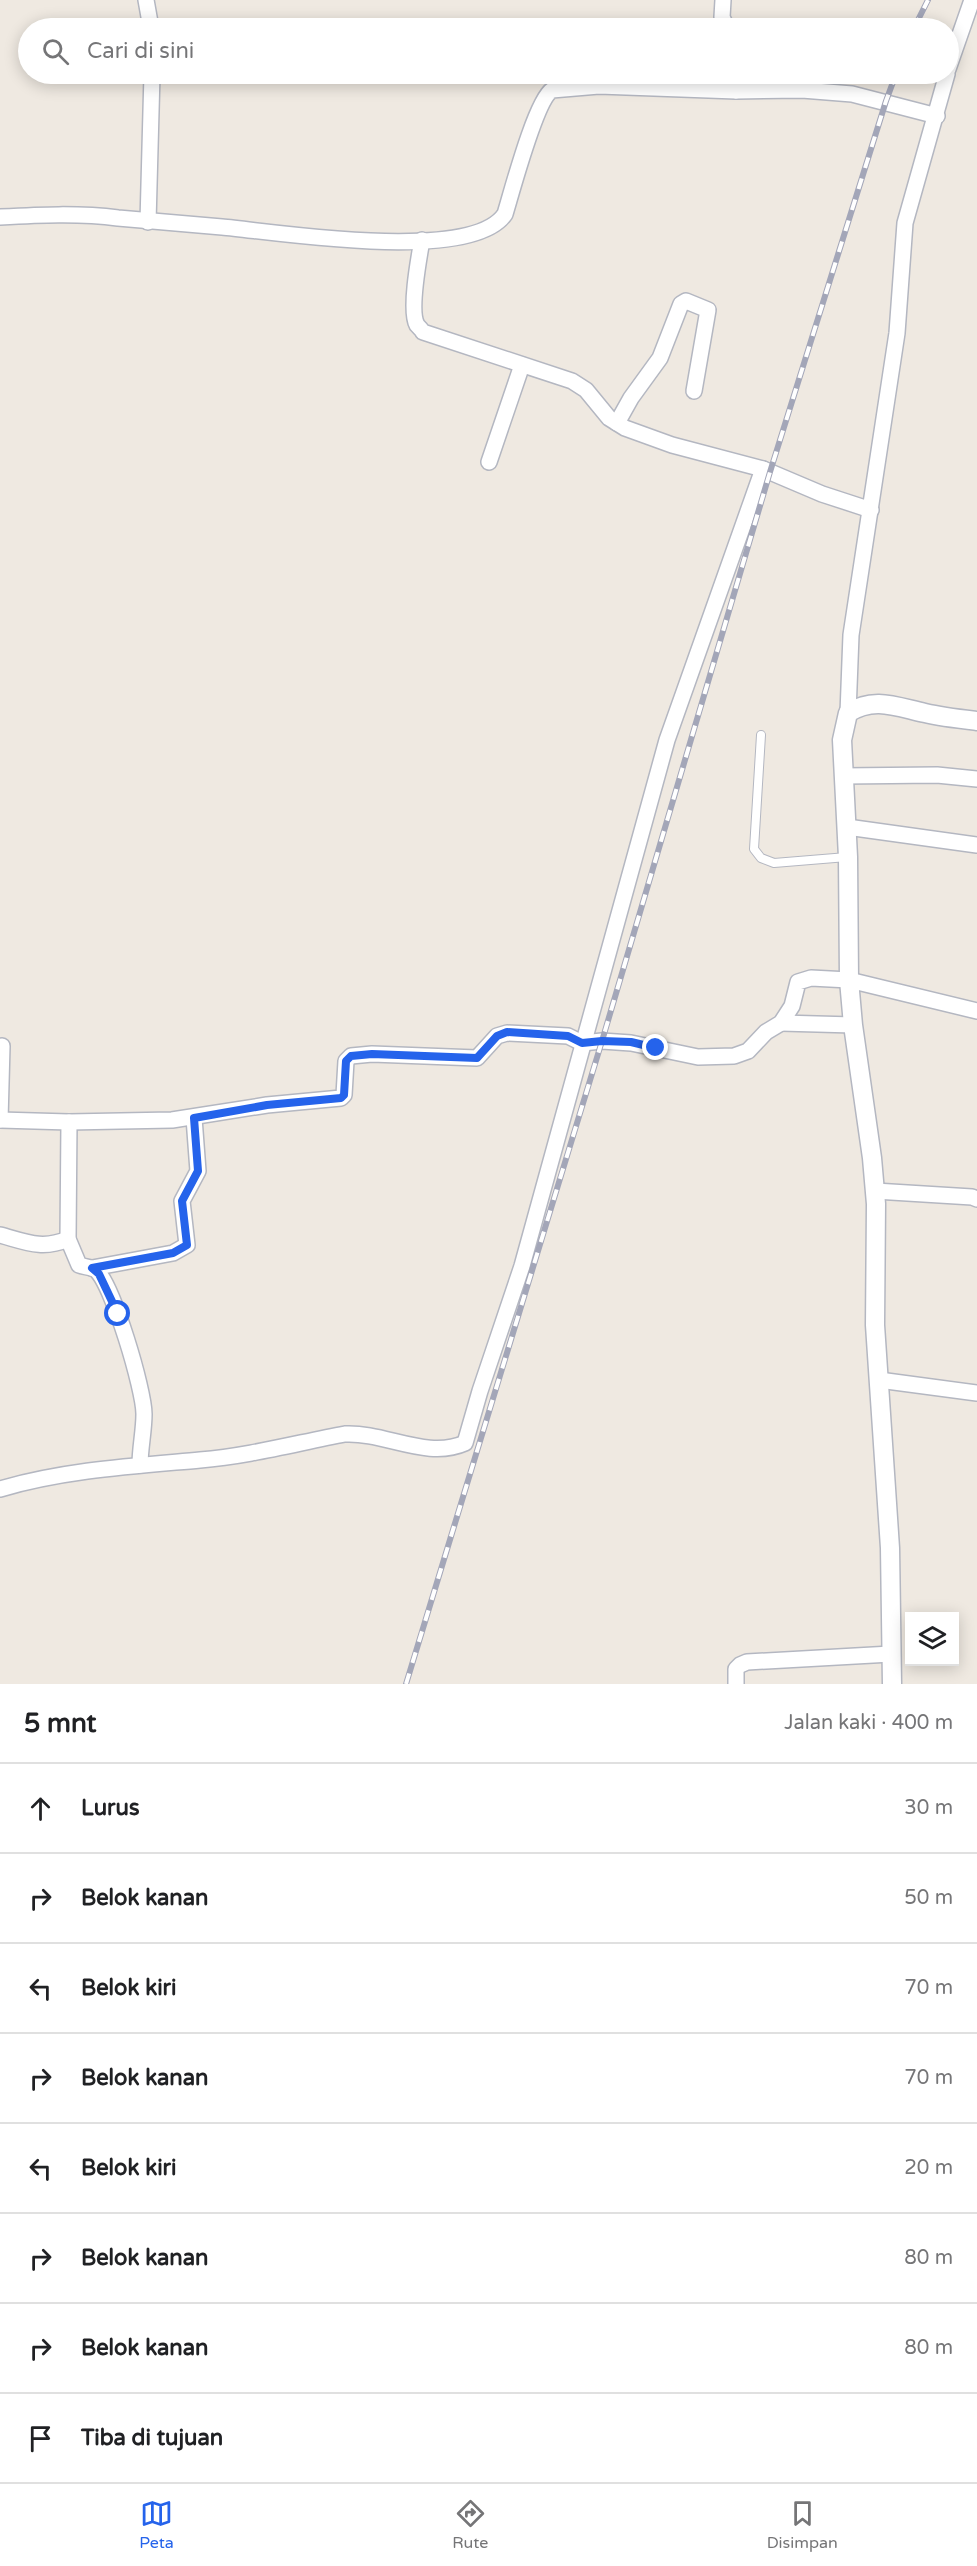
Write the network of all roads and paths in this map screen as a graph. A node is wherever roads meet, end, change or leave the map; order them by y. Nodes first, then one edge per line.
1 (146, 0) edge
2 (723, 0) edge
3 (972, 0) edge
4 (149, 18) edge
5 (722, 18) edge
6 (959, 37) edge
7 (152, 84) edge
8 (736, 84) edge
9 (945, 84) edge
10 (736, 91) junction
11 (937, 116) junction
12 (0, 217) edge
13 (148, 222) junction
14 (423, 240) junction
15 (522, 365) junction
16 (694, 391) dead end
17 (617, 423) junction
18 (489, 462) dead end
19 (763, 469) junction
20 (871, 510) junction
21 (848, 713) junction
22 (977, 721) edge
23 (761, 735) dead end
24 (843, 776) junction
25 (977, 779) edge
26 (847, 827) junction
27 (977, 845) edge
28 (848, 857) junction
29 (849, 980) junction
30 (977, 1011) edge
31 (781, 1023) junction
32 (853, 1025) junction
33 (582, 1043) junction
34 (2, 1046) dead end
35 (194, 1118) junction
36 (0, 1120) edge
37 (69, 1122) junction
38 (875, 1191) junction
39 (977, 1199) edge
40 (0, 1235) edge
41 (68, 1239) junction
42 (92, 1268) junction
43 (879, 1380) junction
44 (977, 1393) edge
45 (140, 1465) junction
46 (0, 1489) edge
47 (891, 1654) junction
48 (736, 1684) edge
49 (892, 1684) edge

1 - 4 street
2 - 5 street
3 - 6 street
7 - 13 street
8 - 10 street
9 - 11 street
10 - 11 street
10 - 14 street
11 - 20 street
12 - 13 street
13 - 14 street
14 - 15 street
15 - 17 street
15 - 18 street
16 - 17 street
17 - 19 street
19 - 20 street
19 - 33 street
20 - 21 street
21 - 22 street
21 - 24 street
23 - 28 lane
24 - 25 street
24 - 26 street
26 - 27 street
26 - 28 street
28 - 29 street
29 - 30 street
29 - 31 street
29 - 32 street
31 - 32 street
31 - 33 street
32 - 38 street
33 - 35 street
33 - 45 street
34 - 36 street
35 - 37 street
35 - 42 street
36 - 37 street
37 - 41 street
38 - 39 street
38 - 43 street
40 - 41 street
41 - 42 street
42 - 45 street
43 - 44 street
43 - 47 street
45 - 46 street
47 - 48 street
47 - 49 street

